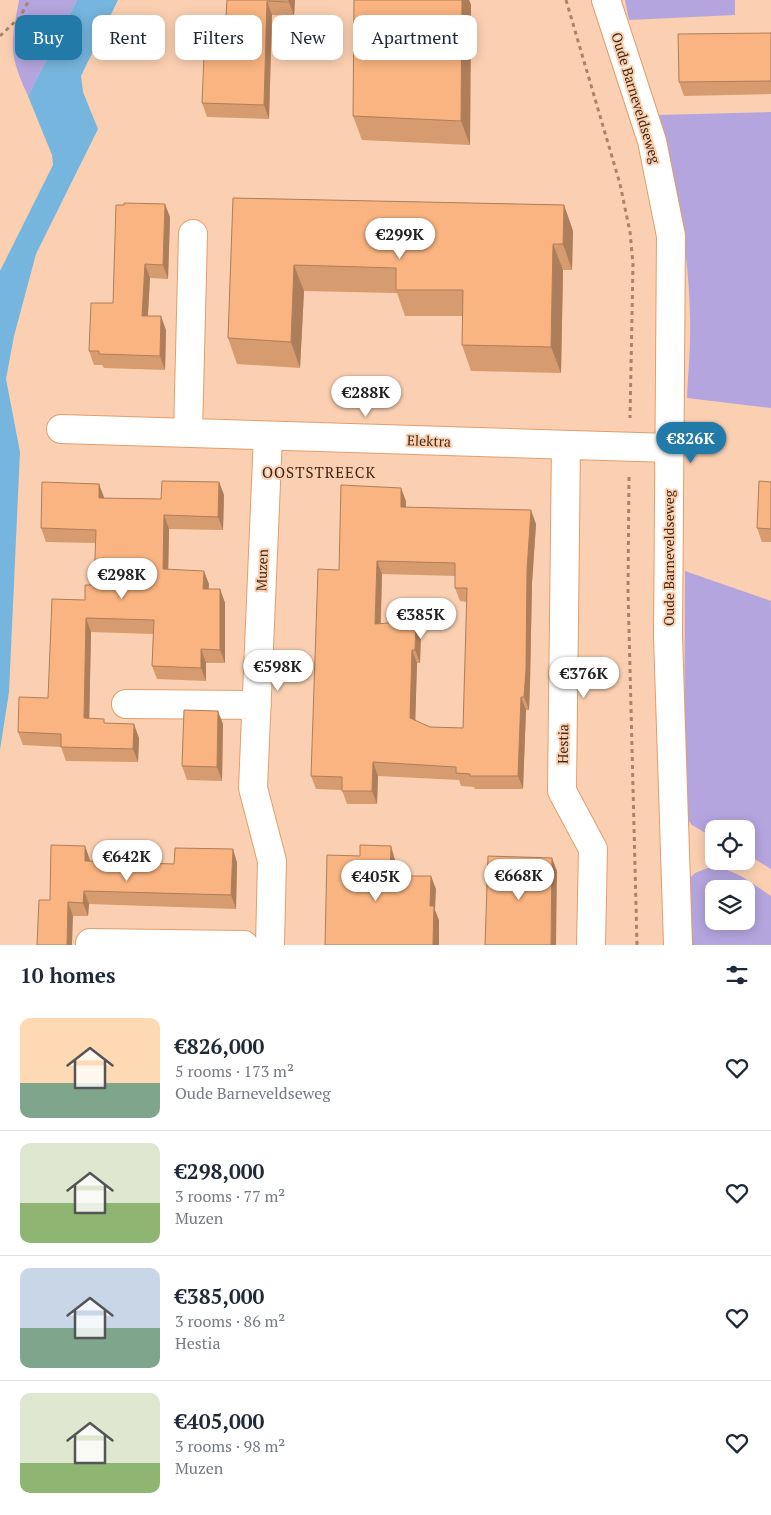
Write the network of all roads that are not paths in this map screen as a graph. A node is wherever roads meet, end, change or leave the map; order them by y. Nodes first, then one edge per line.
1 (606, 0) edge
2 (192, 234) dead end
3 (61, 429) dead end
4 (188, 433) junction
5 (268, 436) junction
6 (566, 445) junction
7 (670, 448) junction
8 (126, 704) dead end
9 (257, 705) junction
10 (90, 943) dead end
11 (244, 945) edge
12 (270, 945) edge
13 (591, 945) edge
14 (678, 945) edge

1 - 7 street, Oude Barneveldseweg
2 - 4 street
3 - 4 street, Elektra
4 - 5 street, Elektra
5 - 6 street, Elektra
5 - 9 street, Muzen
6 - 7 street, Elektra
6 - 13 street, Hestia
7 - 14 street, Oude Barneveldseweg
8 - 9 street
9 - 12 street, Muzen
10 - 11 street

